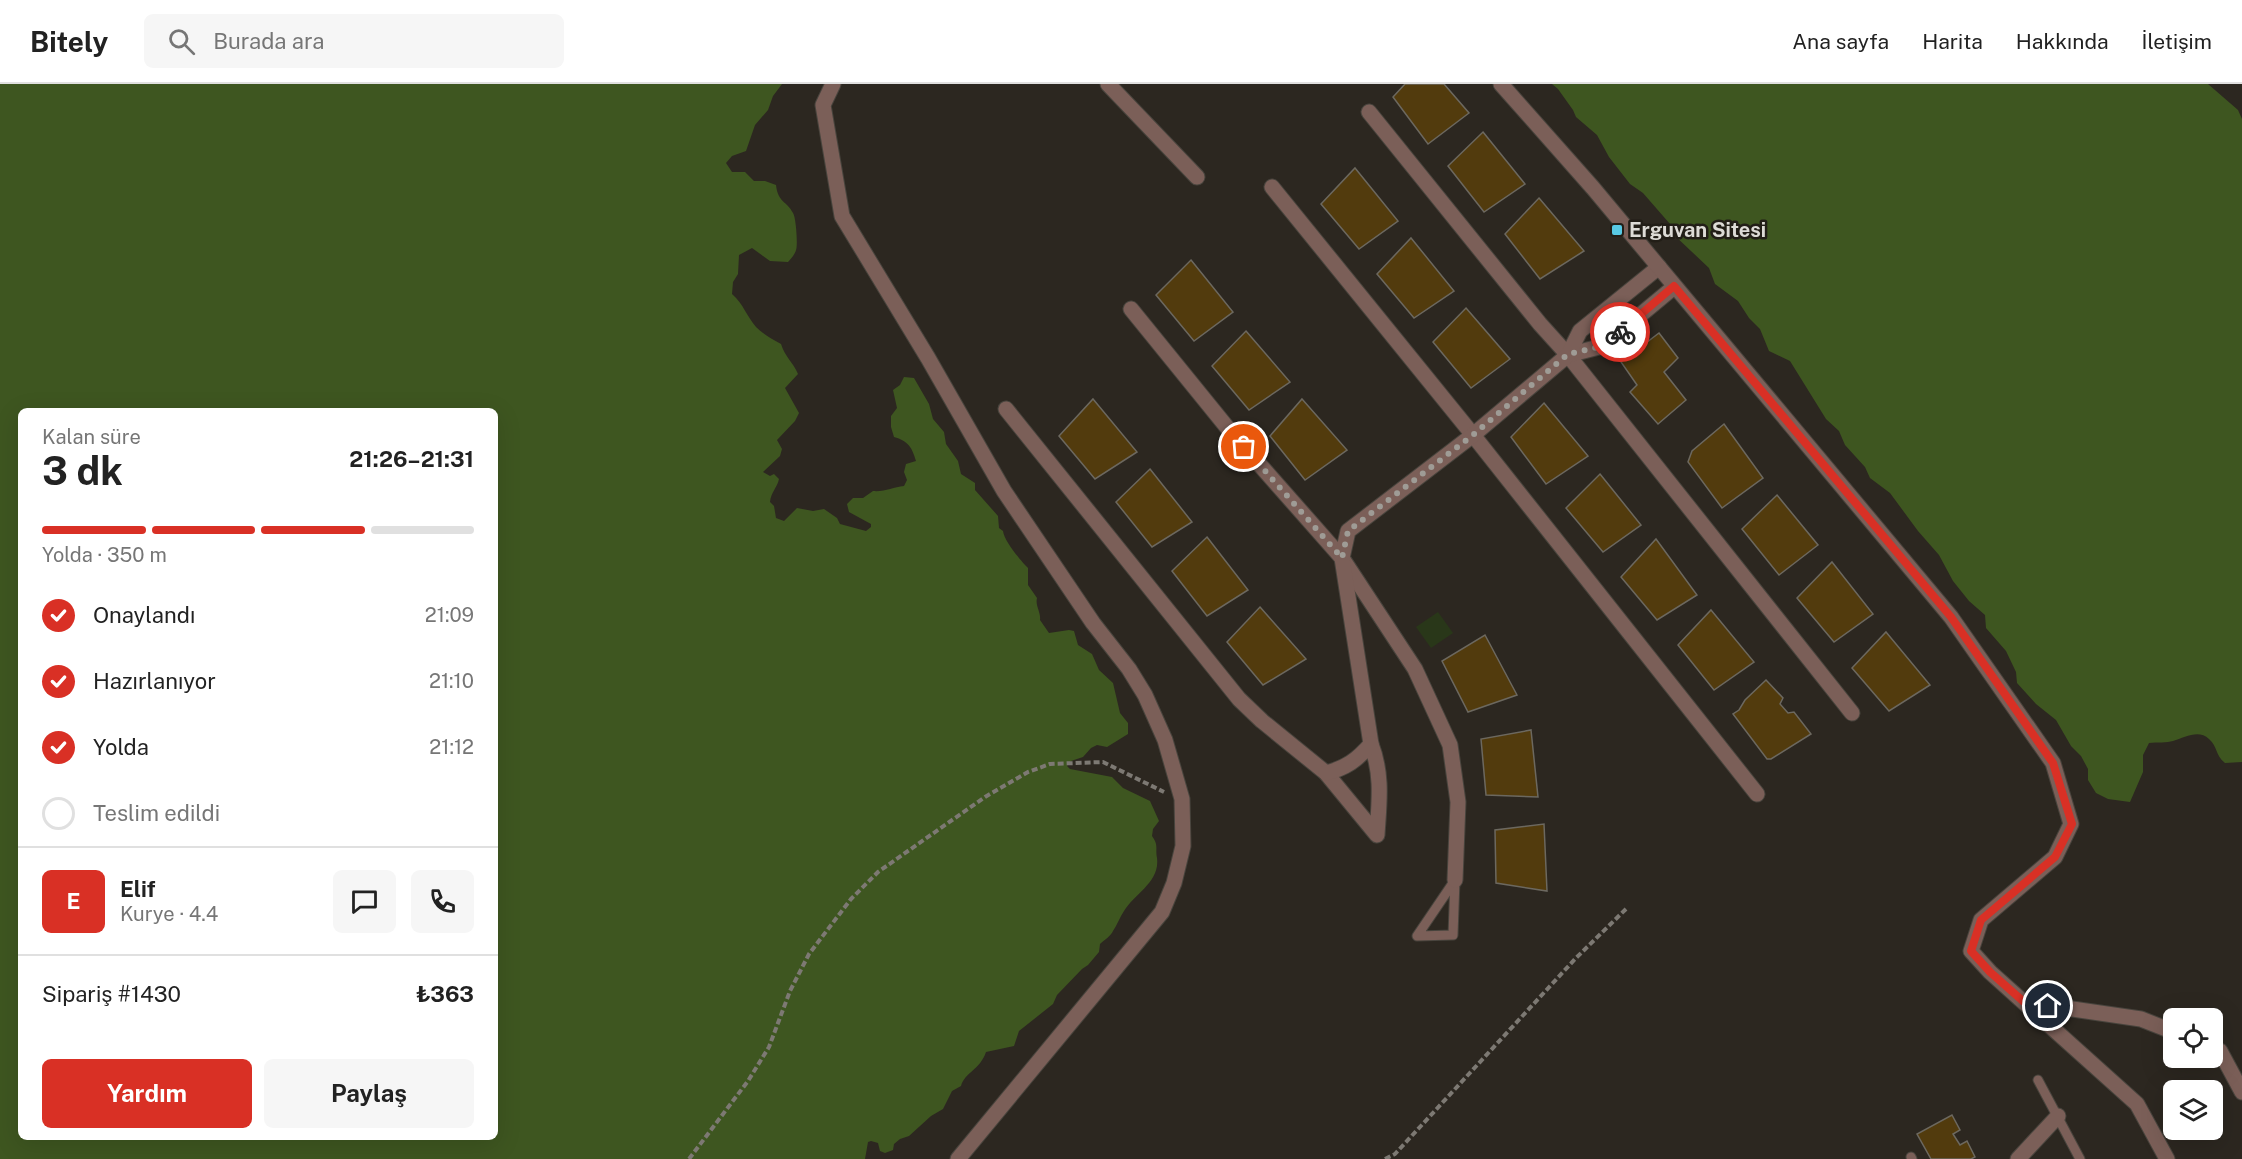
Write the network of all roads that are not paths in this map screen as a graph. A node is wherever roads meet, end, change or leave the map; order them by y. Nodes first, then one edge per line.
1 (833, 84) edge
2 (1108, 84) edge
3 (1501, 84) edge
4 (1369, 112) dead end
5 (1197, 177) dead end
6 (1272, 187) dead end
7 (1659, 267) junction
8 (1674, 286) junction
9 (1131, 309) dead end
10 (1568, 354) junction
11 (1006, 409) dead end
12 (1473, 435) junction
13 (1342, 558) junction
14 (1851, 713) dead end
15 (1371, 744) junction
16 (1326, 773) junction
17 (1757, 794) dead end
18 (1455, 880) junction
19 (2024, 1002) junction
20 (2163, 1028) edge
21 (2223, 1057) edge
22 (2038, 1080) dead end
23 (2242, 1092) edge
24 (2058, 1116) junction
25 (958, 1159) edge
26 (2018, 1159) edge
27 (2080, 1159) edge
28 (2168, 1159) edge

1 - 25 street
2 - 5 street
3 - 7 street
4 - 10 street
6 - 12 street
7 - 8 street
7 - 10 street
8 - 10 street
8 - 19 street
9 - 13 street
10 - 12 street
10 - 14 street
11 - 16 street
12 - 13 street
12 - 17 street
13 - 15 street
13 - 18 street
15 - 16 street
15 - 16 street
18 - 18 lane
19 - 20 street
19 - 28 street
21 - 23 street
22 - 24 lane
24 - 26 street
24 - 27 lane

